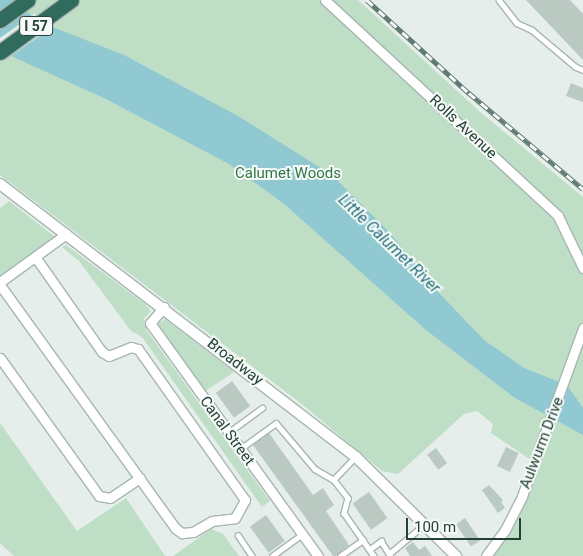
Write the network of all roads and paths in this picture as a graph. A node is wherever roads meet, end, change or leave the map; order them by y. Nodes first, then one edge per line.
1 (28, 0) edge
2 (71, 0) edge
3 (326, 0) edge
4 (499, 0) edge
5 (0, 20) edge
6 (0, 52) edge
7 (583, 70) edge
8 (0, 184) edge
9 (66, 234) junction
10 (36, 258) junction
11 (583, 268) edge
12 (0, 283) edge
13 (164, 307) junction
14 (583, 328) edge
15 (0, 358) edge
16 (262, 408) dead end
17 (228, 432) junction
18 (240, 449) junction
19 (356, 457) junction
20 (140, 478) junction
21 (334, 480) junction
22 (426, 523) junction
23 (302, 534) junction
24 (238, 536) dead end
25 (363, 540) junction
26 (370, 549) junction
27 (390, 555) edge
28 (252, 556) edge
29 (272, 556) edge
30 (318, 556) edge
31 (340, 556) edge
32 (374, 556) edge
33 (456, 556) edge
34 (486, 556) edge

1 - 5 highway, I 57
2 - 6 highway, I 57
3 - 11 street, Rolls Avenue
4 - 7 lane
8 - 9 street, Broadway
9 - 10 street
9 - 13 street, Broadway
10 - 12 street
10 - 20 street
12 - 20 street
13 - 17 street, Canal Street
13 - 19 street, Broadway
14 - 34 street, Aulwurm Drive
15 - 20 street
16 - 17 lane
17 - 18 street, Canal Street
18 - 21 lane
18 - 23 street, Canal Street
19 - 21 lane
19 - 22 street, Broadway
21 - 25 lane
22 - 27 lane
22 - 33 street, Broadway
23 - 29 lane
23 - 30 street, Canal Street
24 - 28 lane
25 - 26 lane
25 - 31 lane
26 - 27 lane
26 - 32 lane

